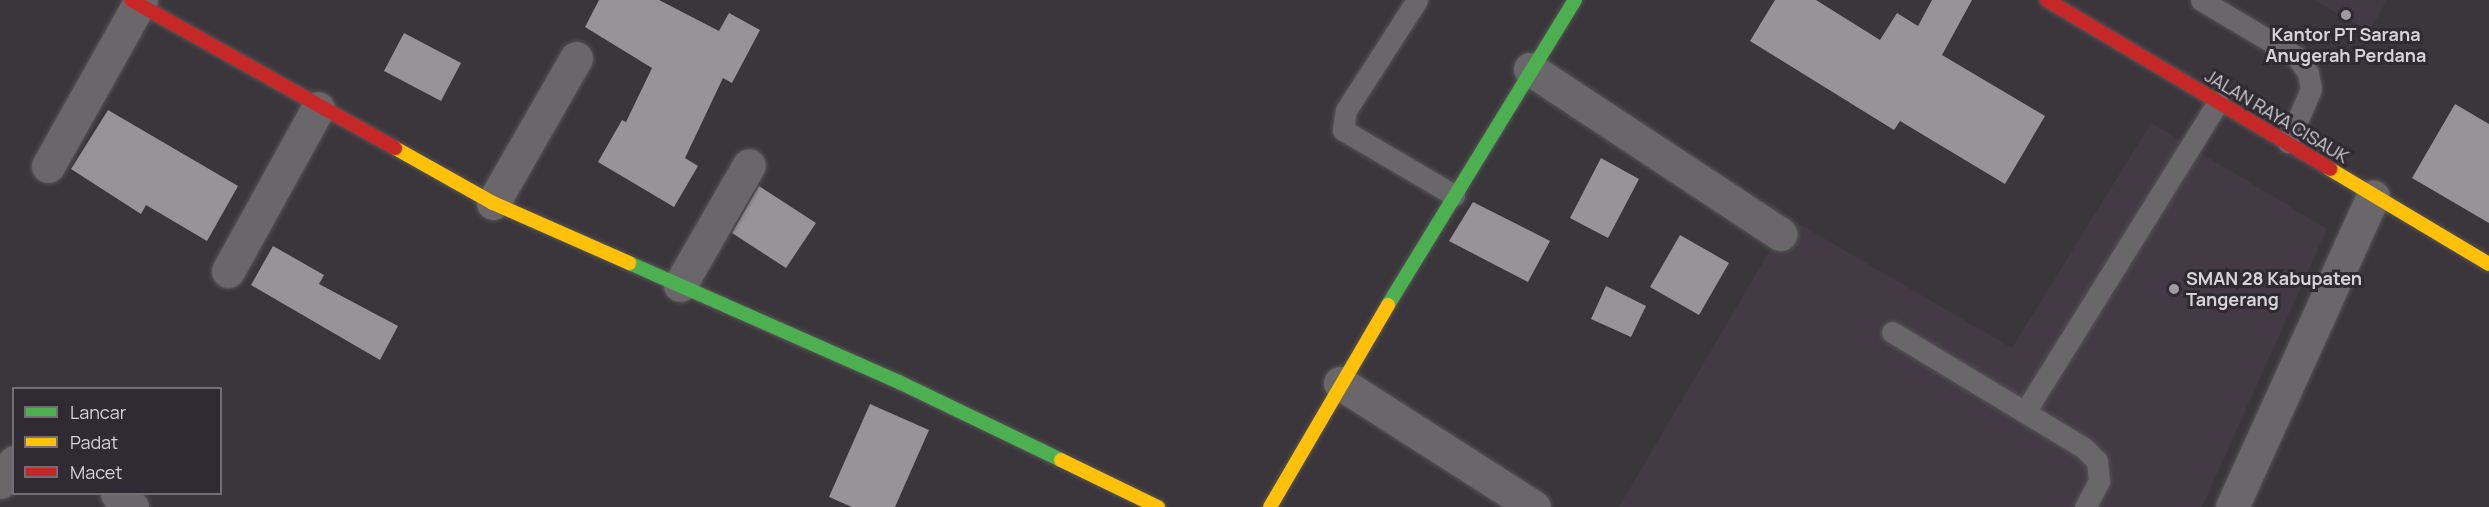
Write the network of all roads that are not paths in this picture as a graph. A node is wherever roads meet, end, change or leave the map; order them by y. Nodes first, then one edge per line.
1 (1417, 0) edge
2 (1575, 0) edge
3 (2047, 0) edge
4 (2200, 0) edge
5 (136, 1) edge
6 (576, 58) dead end
7 (1530, 69) junction
8 (2217, 102) junction
9 (318, 108) junction
10 (2288, 142) junction
11 (749, 165) dead end
12 (48, 166) dead end
13 (1454, 195) junction
14 (2373, 195) junction
15 (493, 203) junction
16 (1780, 234) dead end
17 (2489, 264) edge
18 (228, 272) dead end
19 (680, 285) junction
20 (1892, 332) dead end
21 (1340, 383) junction
22 (2025, 412) junction
23 (12, 465) edge
24 (0, 482) edge
25 (118, 495) edge
26 (132, 507) edge
27 (1158, 507) edge
28 (1270, 507) edge
29 (1534, 507) edge
30 (2085, 507) edge
31 (2232, 507) edge

1 - 13 lane
2 - 7 street
3 - 8 street, JALAN RAYA CISAUK
4 - 10 lane
5 - 9 street
5 - 12 street
6 - 15 street
7 - 13 street
7 - 16 street
8 - 10 street, JALAN RAYA CISAUK
8 - 22 lane
9 - 15 street
9 - 18 street
10 - 14 street, JALAN RAYA CISAUK
11 - 19 street
13 - 21 street
14 - 17 street, JALAN RAYA CISAUK
14 - 31 street
15 - 19 street
19 - 27 street
20 - 22 lane
21 - 28 street
21 - 29 street
22 - 30 lane
23 - 24 street
25 - 26 street

